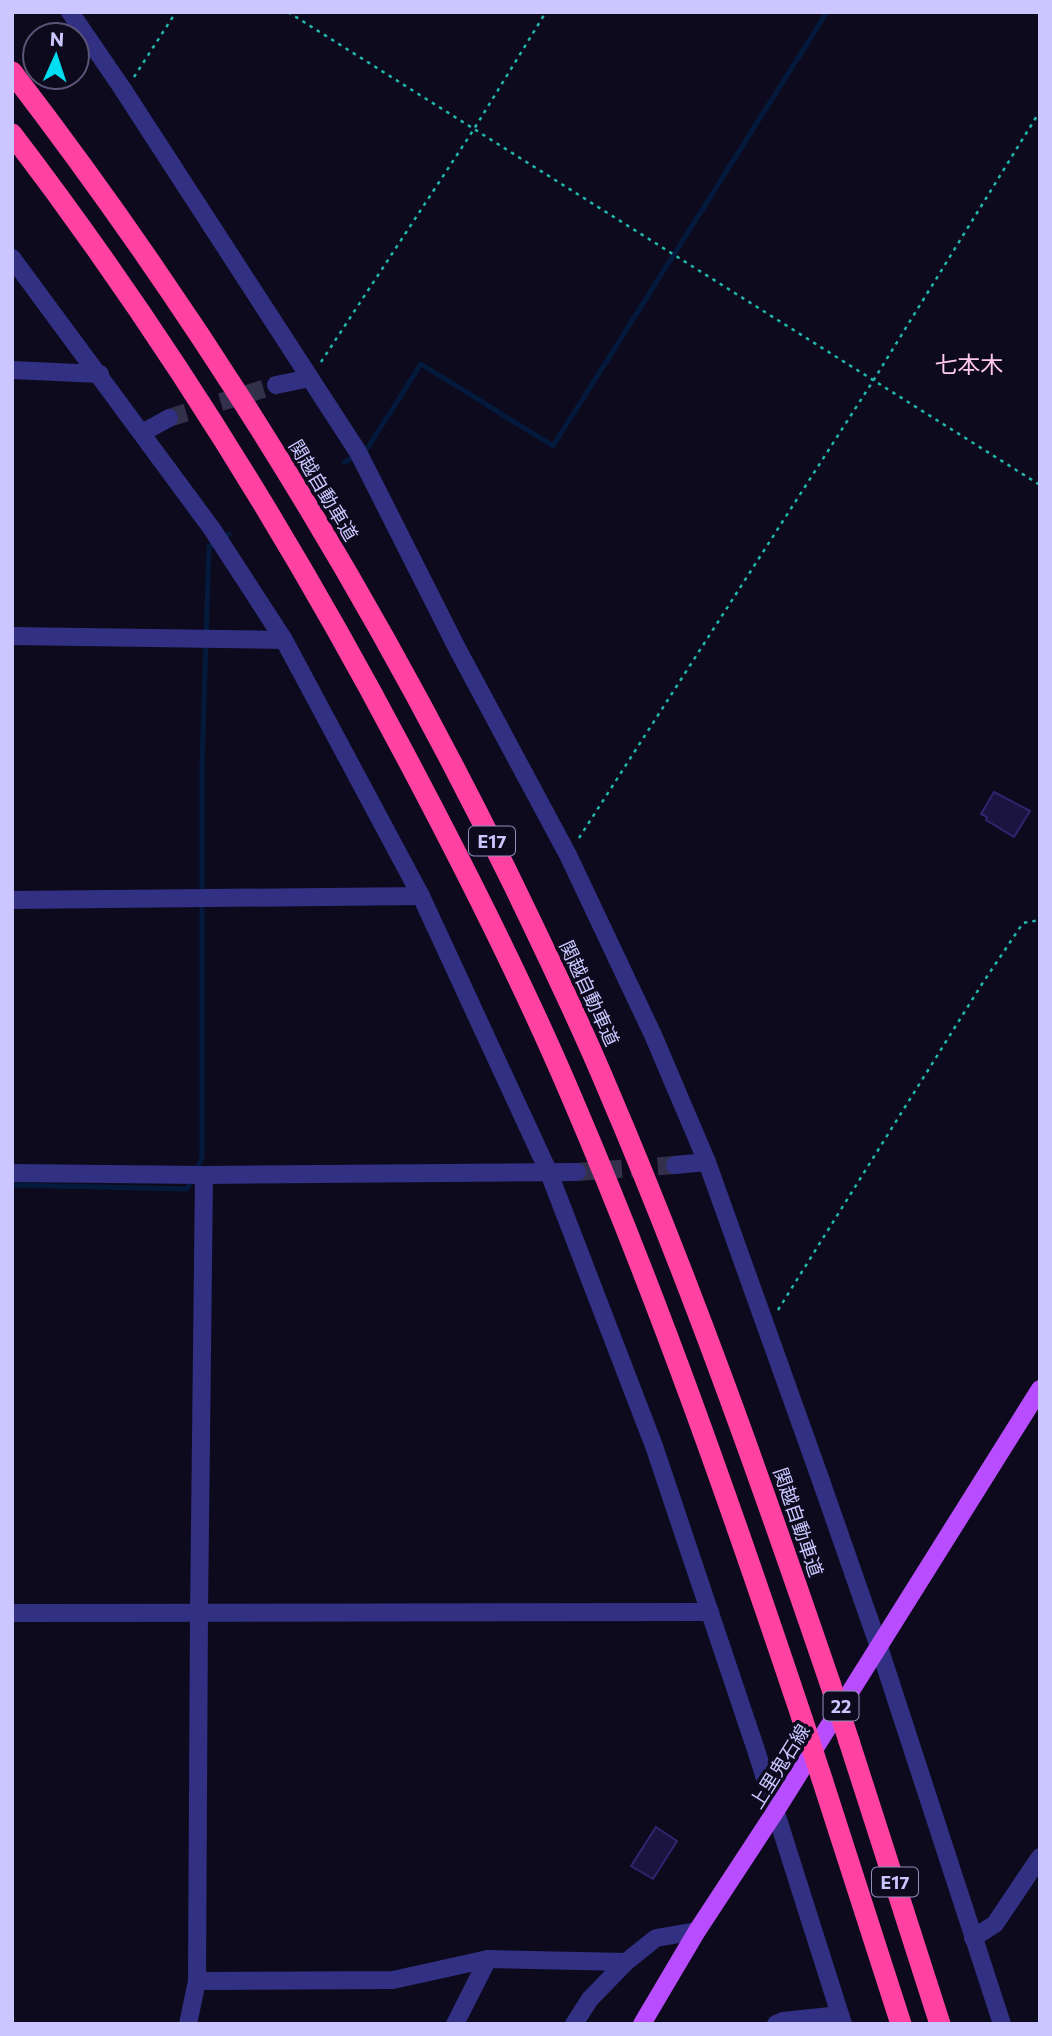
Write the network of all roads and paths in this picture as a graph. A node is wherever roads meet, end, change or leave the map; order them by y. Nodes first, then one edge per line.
1 (70, 12) edge
2 (176, 12) edge
3 (288, 12) edge
4 (546, 12) edge
5 (12, 72) edge
6 (122, 88) junction
7 (1040, 111) edge
8 (474, 129) junction
9 (12, 134) edge
10 (12, 258) edge
11 (12, 370) edge
12 (100, 374) junction
13 (310, 378) junction
14 (873, 381) junction
15 (276, 385) tunnel mouth
16 (169, 418) tunnel mouth
17 (142, 433) junction
18 (1040, 485) edge
19 (12, 636) edge
20 (284, 640) junction
21 (568, 855) junction
22 (421, 896) junction
23 (12, 900) edge
24 (1040, 920) edge
25 (707, 1162) junction
26 (675, 1165) tunnel mouth
27 (577, 1172) tunnel mouth
28 (12, 1173) edge
29 (549, 1173) junction
30 (204, 1175) junction
31 (767, 1327) junction
32 (1040, 1388) edge
33 (710, 1612) junction
34 (12, 1613) edge
35 (199, 1614) junction
36 (878, 1647) junction
37 (775, 1812) junction
38 (1040, 1857) edge
39 (697, 1931) junction
40 (973, 1938) junction
41 (488, 1959) junction
42 (626, 1962) junction
43 (197, 1981) junction
44 (841, 2019) edge
45 (812, 2021) edge
46 (188, 2024) edge
47 (455, 2024) edge
48 (575, 2024) edge
49 (642, 2024) edge
50 (776, 2024) edge
51 (901, 2024) edge
52 (940, 2024) edge
53 (1002, 2024) edge

1 - 6 street
2 - 6 path
3 - 8 path
4 - 8 path
5 - 52 highway, 関越自動車道 / E17, bridge
6 - 13 street
7 - 14 path
8 - 13 path
8 - 14 path
9 - 51 highway, E17, bridge
10 - 12 street
11 - 12 street
12 - 17 street
13 - 15 street
13 - 21 street
14 - 18 path
14 - 21 path
16 - 17 street
17 - 20 street
19 - 20 street
20 - 22 street
21 - 25 street
22 - 23 street
22 - 29 street
24 - 31 path
25 - 26 street
25 - 31 street
27 - 29 street
28 - 30 street
29 - 30 street
29 - 33 street
30 - 35 street
31 - 36 street
32 - 36 main road, 上里鬼石線 / 22
33 - 35 street
33 - 37 street
34 - 35 street
35 - 43 street
36 - 37 main road, 上里鬼石線 / 22
36 - 40 street
37 - 39 main road, 上里鬼石線 / 22
37 - 44 street
38 - 40 street
39 - 42 street
39 - 49 main road, 上里鬼石線 / 22
40 - 53 street
41 - 42 street
41 - 43 street
41 - 47 street
42 - 48 street
43 - 46 street
44 - 45 street
45 - 50 street

